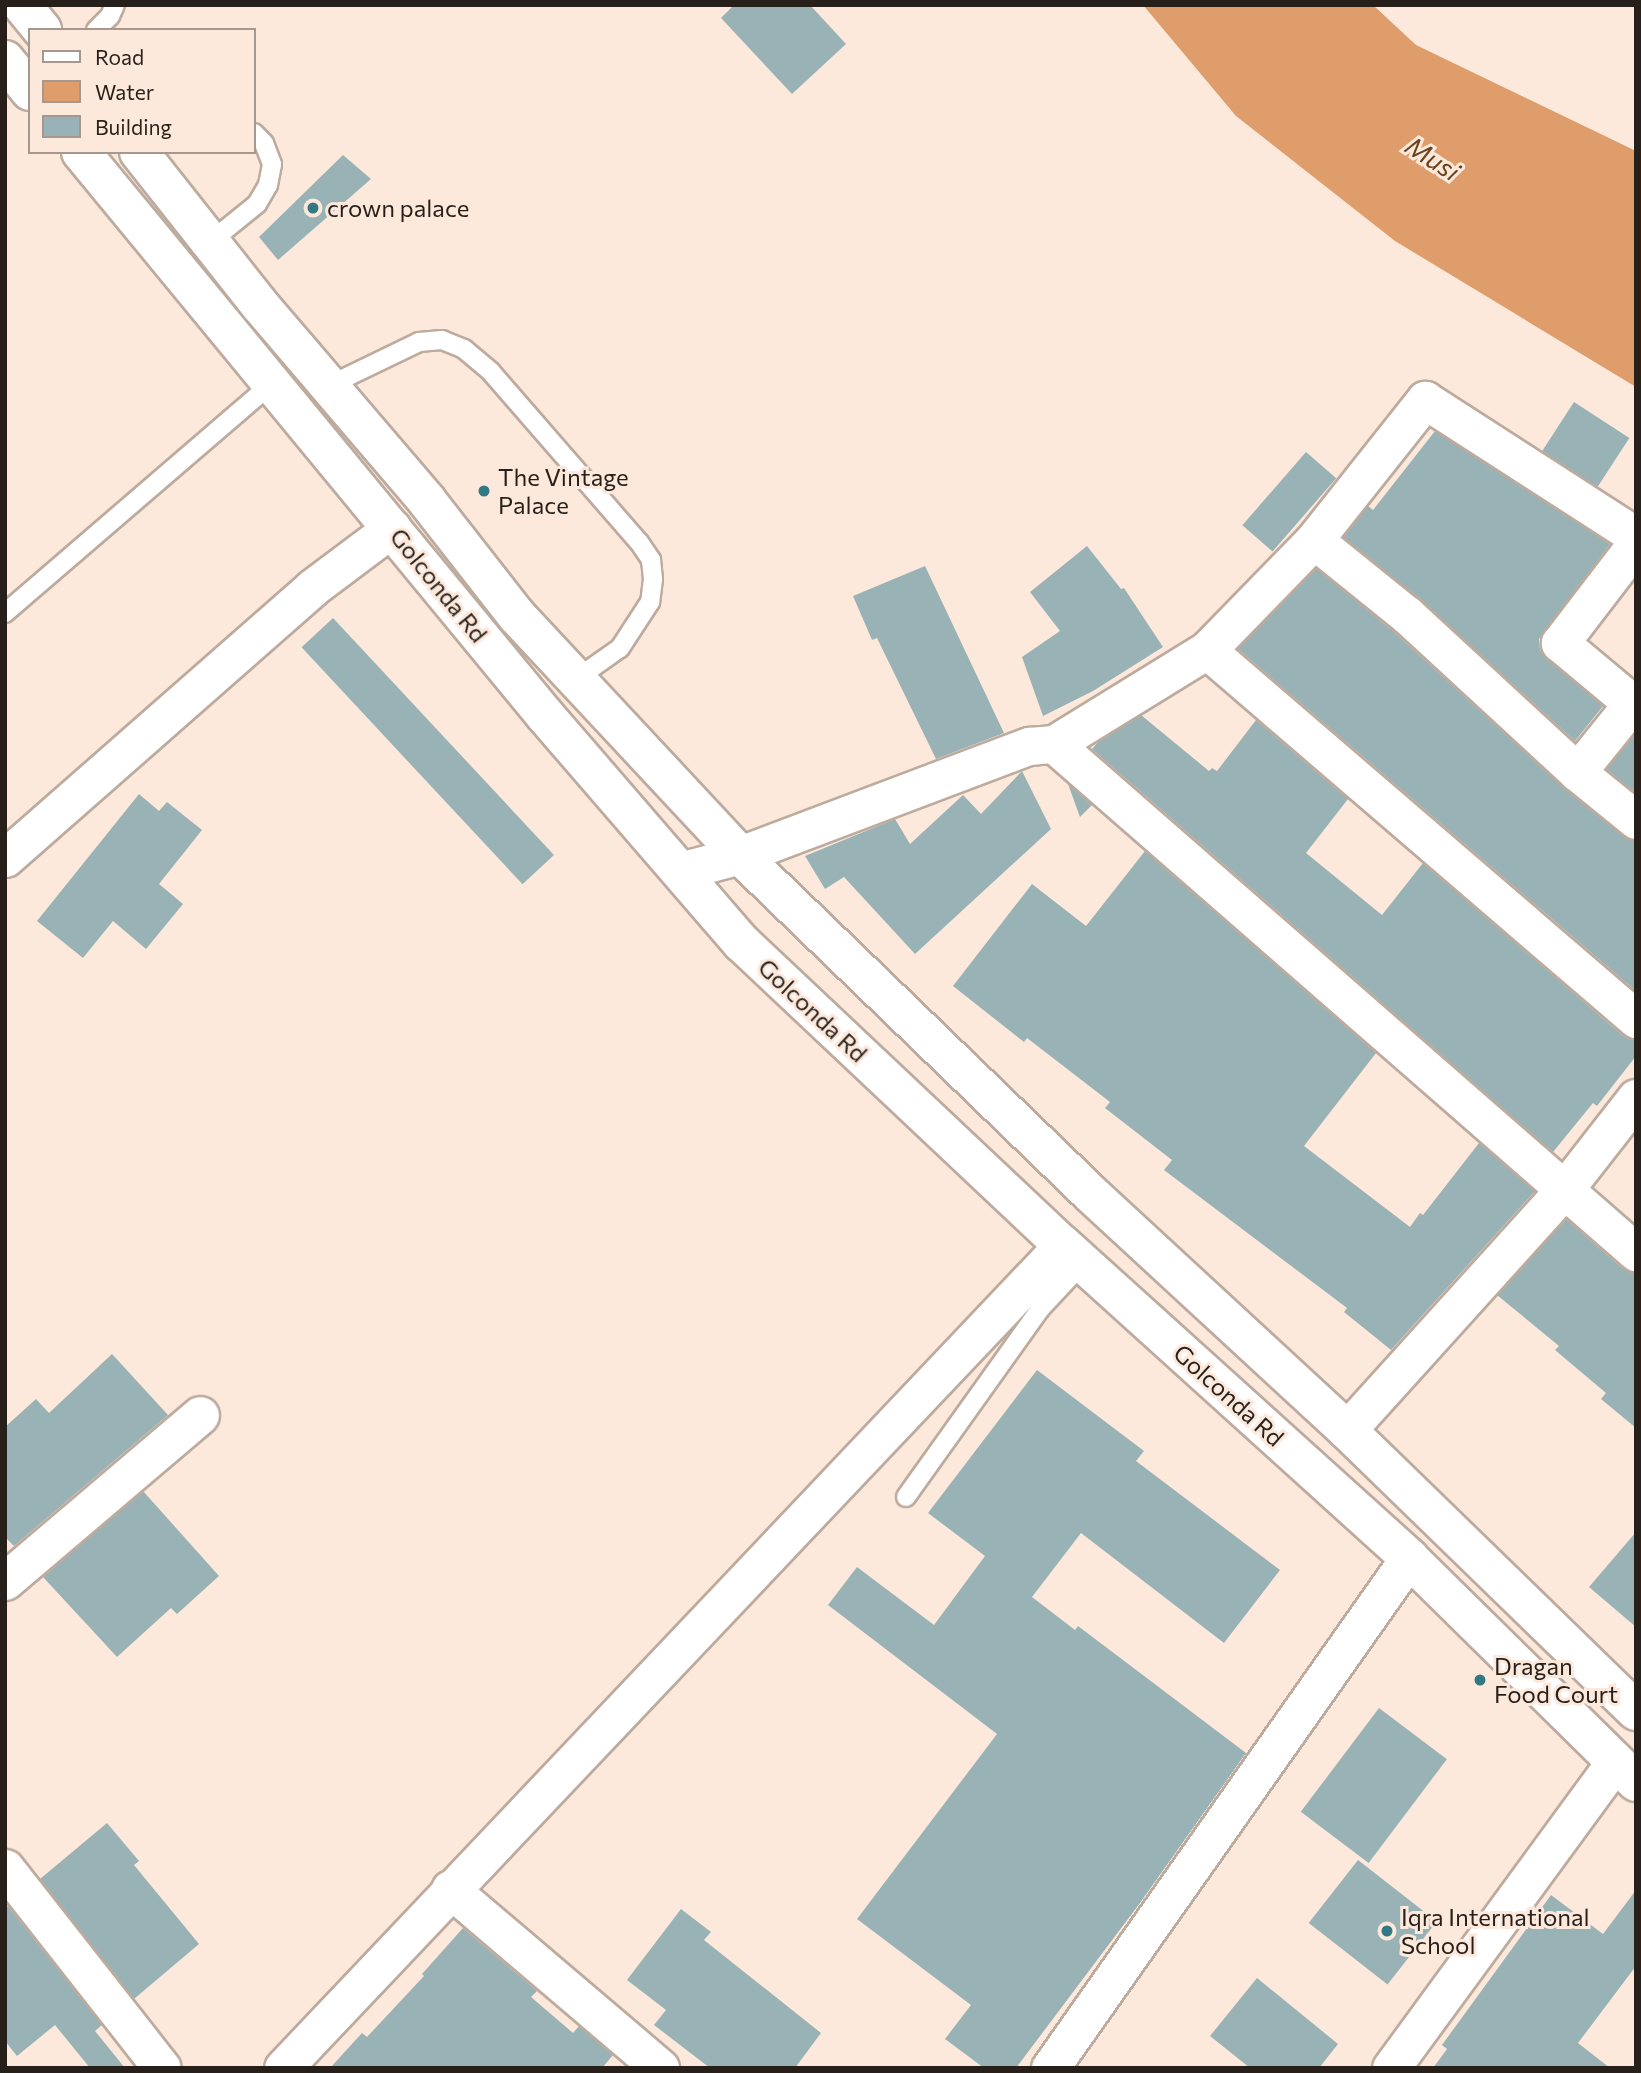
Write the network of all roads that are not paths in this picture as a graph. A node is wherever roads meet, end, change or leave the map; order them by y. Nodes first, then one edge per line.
1 (23, 5) edge
2 (115, 5) edge
3 (40, 28) edge
4 (98, 28) edge
5 (5, 60) edge
6 (28, 89) edge
7 (256, 135) edge
8 (82, 154) edge
9 (141, 154) edge
10 (209, 242) junction
11 (272, 383) junction
12 (328, 386) junction
13 (392, 527) junction
14 (1636, 536) edge
15 (1314, 540) junction
16 (1636, 544) edge
17 (5, 614) edge
18 (1208, 650) junction
19 (576, 679) junction
20 (1634, 701) edge
21 (1054, 744) junction
22 (1577, 772) junction
23 (1636, 820) edge
24 (740, 855) junction
25 (5, 858) edge
26 (680, 871) junction
27 (1636, 1018) edge
28 (1636, 1098) edge
29 (1564, 1190) junction
30 (1636, 1252) edge
31 (1073, 1254) junction
32 (200, 1415) dead end
33 (1346, 1430) junction
34 (906, 1497) dead end
35 (1409, 1558) junction
36 (5, 1581) edge
37 (1636, 1711) edge
38 (1625, 1772) edge
39 (5, 1868) edge
40 (450, 1889) junction
41 (635, 2060) edge
42 (162, 2068) edge
43 (283, 2068) edge
44 (1050, 2068) edge
45 (1391, 2068) edge

1 - 3 main road
2 - 4 lane
5 - 6 main road
7 - 10 lane
8 - 11 main road, Golconda Rd
9 - 10 main road, Golconda Rd
10 - 12 main road, Golconda Rd
11 - 13 main road, Golconda Rd
11 - 17 lane
12 - 19 main road, Golconda Rd
12 - 19 lane
13 - 25 street
13 - 26 main road, Golconda Rd
14 - 15 street
15 - 18 street
15 - 22 street
16 - 20 street
18 - 21 street
18 - 27 street
19 - 24 main road, Golconda Rd
20 - 22 street
21 - 24 street
21 - 29 street
22 - 23 street
24 - 26 street
24 - 33 main road, Golconda Rd
26 - 31 main road, Golconda Rd
28 - 29 street
29 - 30 street
29 - 33 street
31 - 34 lane
31 - 35 main road, Golconda Rd
31 - 40 street
32 - 36 street
33 - 37 main road, Golconda Rd
35 - 38 main road, Golconda Rd
35 - 44 street
38 - 45 street
39 - 42 street
40 - 41 street
40 - 43 street

